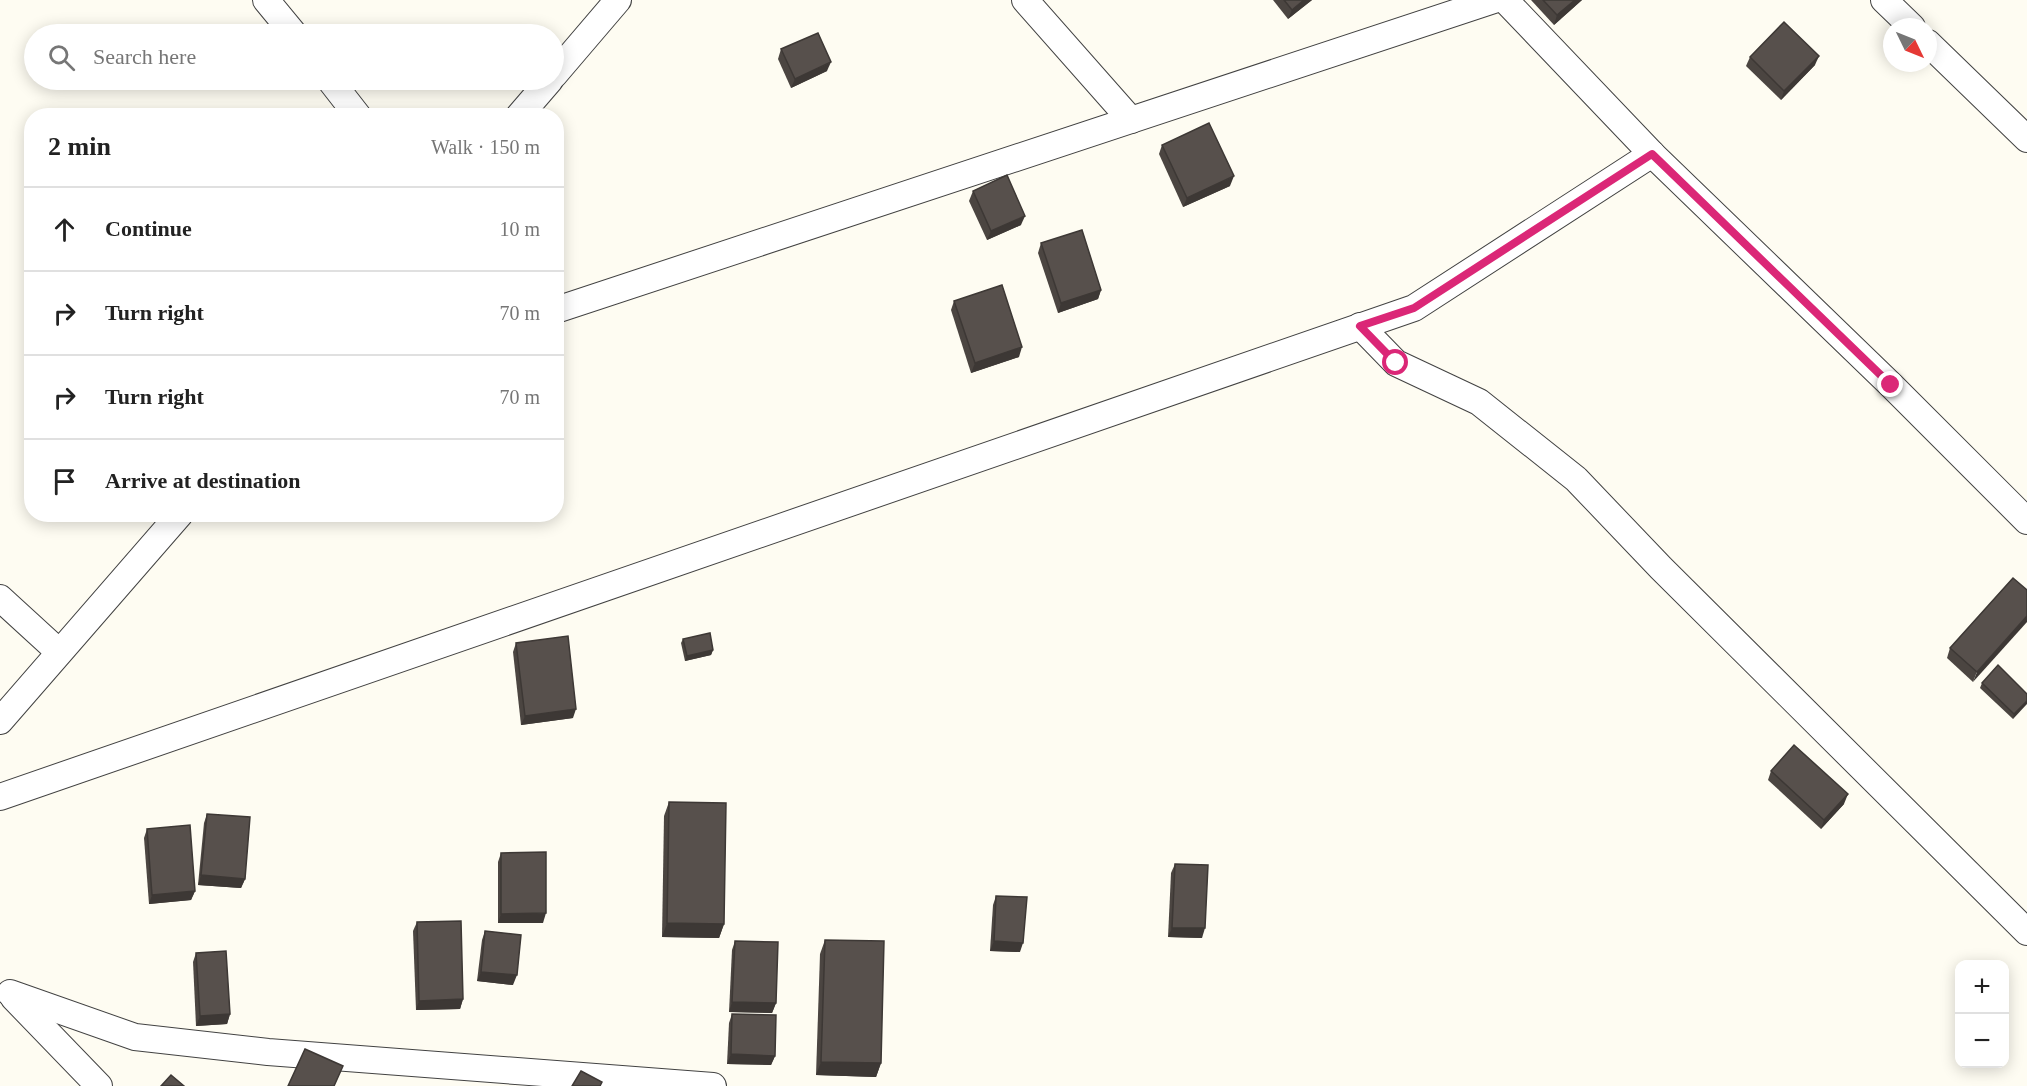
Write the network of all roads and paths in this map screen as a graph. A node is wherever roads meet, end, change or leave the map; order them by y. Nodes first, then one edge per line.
1 (266, 0) edge
2 (618, 0) edge
3 (1025, 0) edge
4 (1494, 0) edge
5 (1505, 0) edge
6 (1884, 0) edge
7 (1903, 18) edge
8 (286, 24) edge
9 (1937, 52) edge
10 (564, 63) edge
11 (338, 90) edge
12 (541, 90) edge
13 (352, 108) edge
14 (526, 108) edge
15 (1131, 120) junction
16 (2027, 139) edge
17 (1652, 154) junction
18 (564, 306) edge
19 (1360, 326) junction
20 (2027, 521) edge
21 (173, 522) edge
22 (0, 598) edge
23 (59, 652) junction
24 (0, 721) edge
25 (0, 797) edge
26 (2027, 932) edge
27 (5, 990) edge
28 (99, 1086) edge
29 (713, 1086) edge

1 - 8 street
2 - 10 street
3 - 15 street
4 - 15 street
5 - 17 street
6 - 7 street
9 - 16 street
11 - 13 street
12 - 14 street
15 - 18 street
17 - 19 street
17 - 20 street
19 - 25 street
19 - 26 street
21 - 23 street
22 - 23 street
23 - 24 street
27 - 28 street
27 - 29 street

